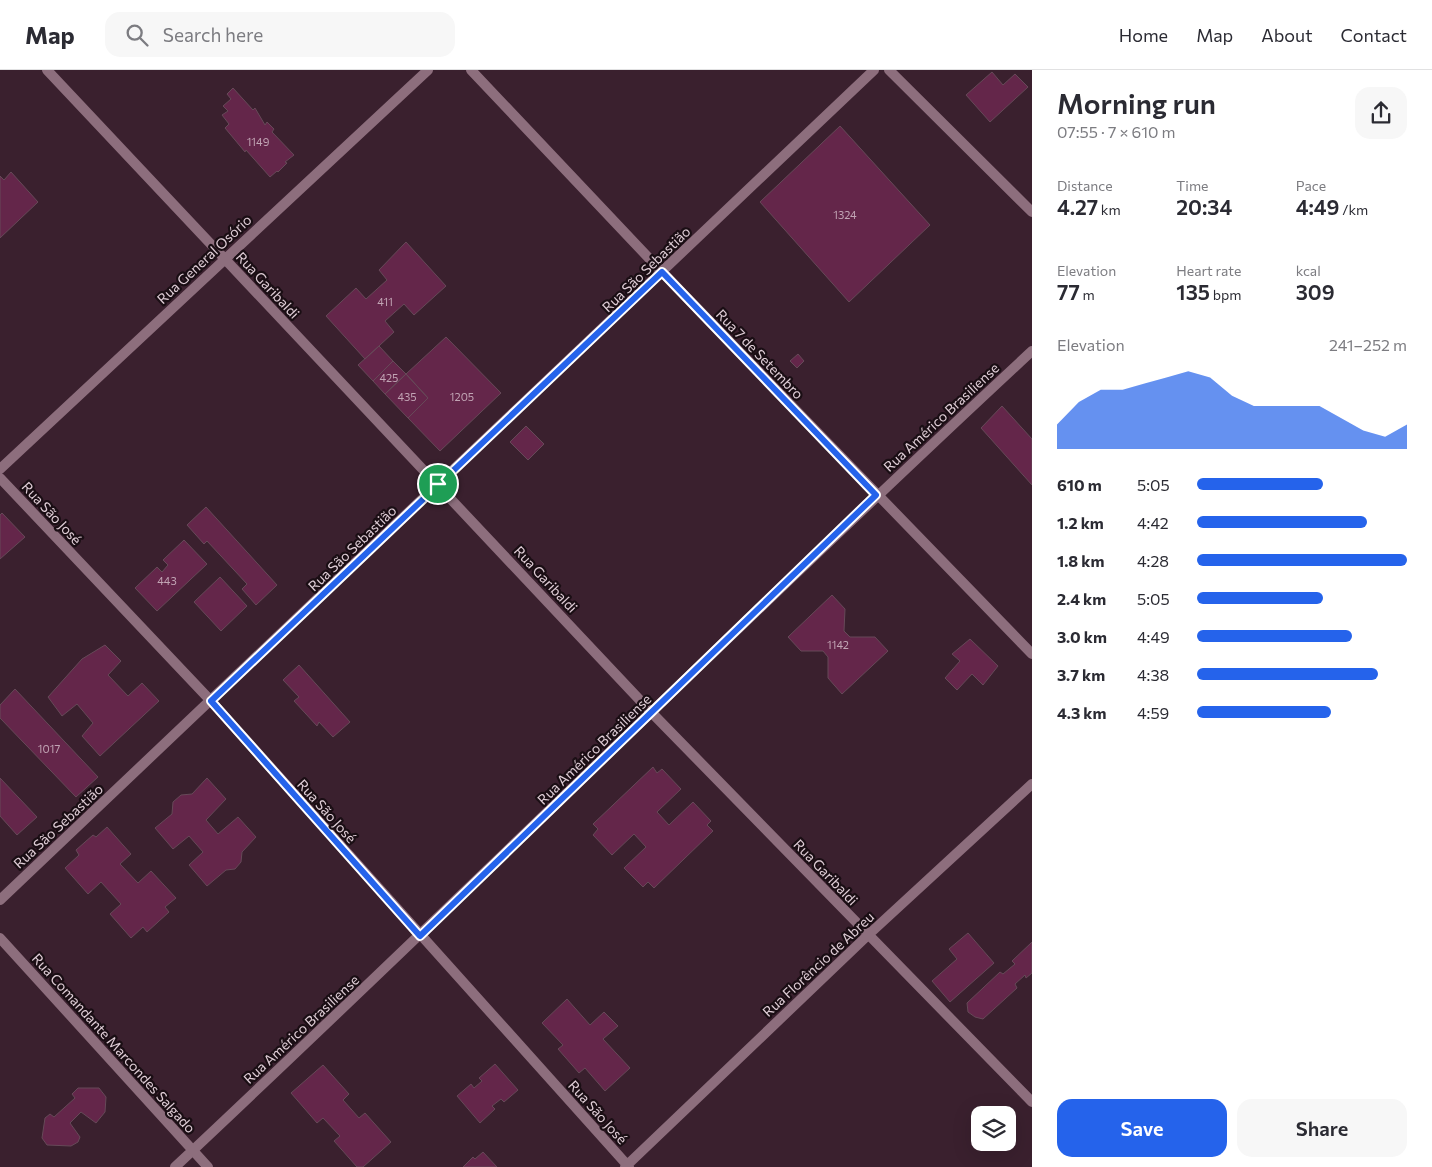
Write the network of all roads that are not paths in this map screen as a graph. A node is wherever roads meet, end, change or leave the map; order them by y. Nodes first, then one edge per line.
1 (47, 70) edge
2 (428, 70) edge
3 (471, 70) edge
4 (874, 70) edge
5 (889, 70) edge
6 (1032, 212) edge
7 (224, 258) junction
8 (662, 272) junction
9 (1032, 351) edge
10 (0, 470) edge
11 (0, 478) edge
12 (438, 484) junction
13 (876, 495) junction
14 (1032, 654) edge
15 (211, 701) junction
16 (652, 712) junction
17 (1032, 784) edge
18 (0, 900) edge
19 (420, 936) junction
20 (867, 936) junction
21 (0, 938) edge
22 (1032, 1102) edge
23 (193, 1150) junction
24 (627, 1166) edge
25 (175, 1167) edge
26 (208, 1167) edge

1 - 7 street, Rua Garibaldi
2 - 7 street, Rua General Osório
3 - 8 street, Rua 7 de Setembro
4 - 8 street, Rua São Sebastião
5 - 6 street
7 - 10 street, Rua General Osório
7 - 12 street, Rua Garibaldi
8 - 12 street, Rua São Sebastião
8 - 13 street, Rua 7 de Setembro
9 - 13 street, Rua Américo Brasiliense
11 - 15 street, Rua São José
12 - 15 street, Rua São Sebastião
12 - 16 street, Rua Garibaldi
13 - 14 street, Rua 7 de Setembro
13 - 16 street, Rua Américo Brasiliense
15 - 18 street, Rua São Sebastião
15 - 19 street, Rua São José
16 - 19 street, Rua Américo Brasiliense
16 - 20 street, Rua Garibaldi
17 - 20 street, Rua Florêncio de Abreu
19 - 23 street, Rua Américo Brasiliense
19 - 24 street, Rua São José
20 - 22 street, Rua Garibaldi
20 - 24 street, Rua Florêncio de Abreu
21 - 23 street, Rua Comandante Marcondes Salgado
23 - 25 street, Rua Américo Brasiliense
23 - 26 street, Rua Comandante Marcondes Salgado

